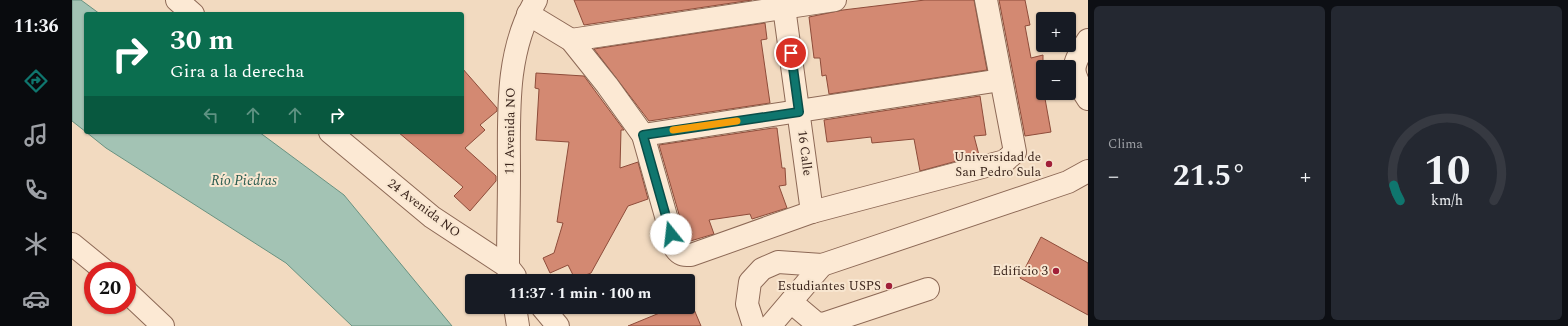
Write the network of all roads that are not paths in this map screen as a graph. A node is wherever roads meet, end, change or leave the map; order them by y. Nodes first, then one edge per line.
1 (177, 0) edge
2 (835, 0) edge
3 (986, 0) edge
4 (784, 4) edge
5 (532, 7) edge
6 (191, 12) edge
7 (570, 40) junction
8 (1088, 40) edge
9 (1001, 80) junction
10 (1088, 99) edge
11 (799, 112) junction
12 (332, 134) edge
13 (643, 135) junction
14 (1088, 171) edge
15 (812, 212) junction
16 (72, 244) edge
17 (94, 262) edge
18 (822, 265) junction
19 (510, 274) edge
20 (513, 274) edge
21 (928, 289) dead end
22 (136, 300) edge
23 (791, 302) junction
24 (516, 314) edge
25 (548, 314) edge
26 (163, 326) edge
27 (518, 326) edge
28 (558, 326) edge
29 (754, 326) edge
30 (770, 326) edge

1 - 6 street
2 - 4 street
3 - 9 street
4 - 7 street
4 - 11 street, 16 Calle
5 - 7 street
5 - 20 street, 11 Avenida NO
7 - 13 street
8 - 10 street
9 - 11 street
9 - 15 street
11 - 13 street
11 - 15 street, 16 Calle
12 - 19 street, 24 Avenida NO
13 - 15 street
14 - 18 street
16 - 17 street
18 - 23 street
18 - 29 street
21 - 23 street
22 - 26 street
23 - 30 street
24 - 27 street
25 - 28 street

